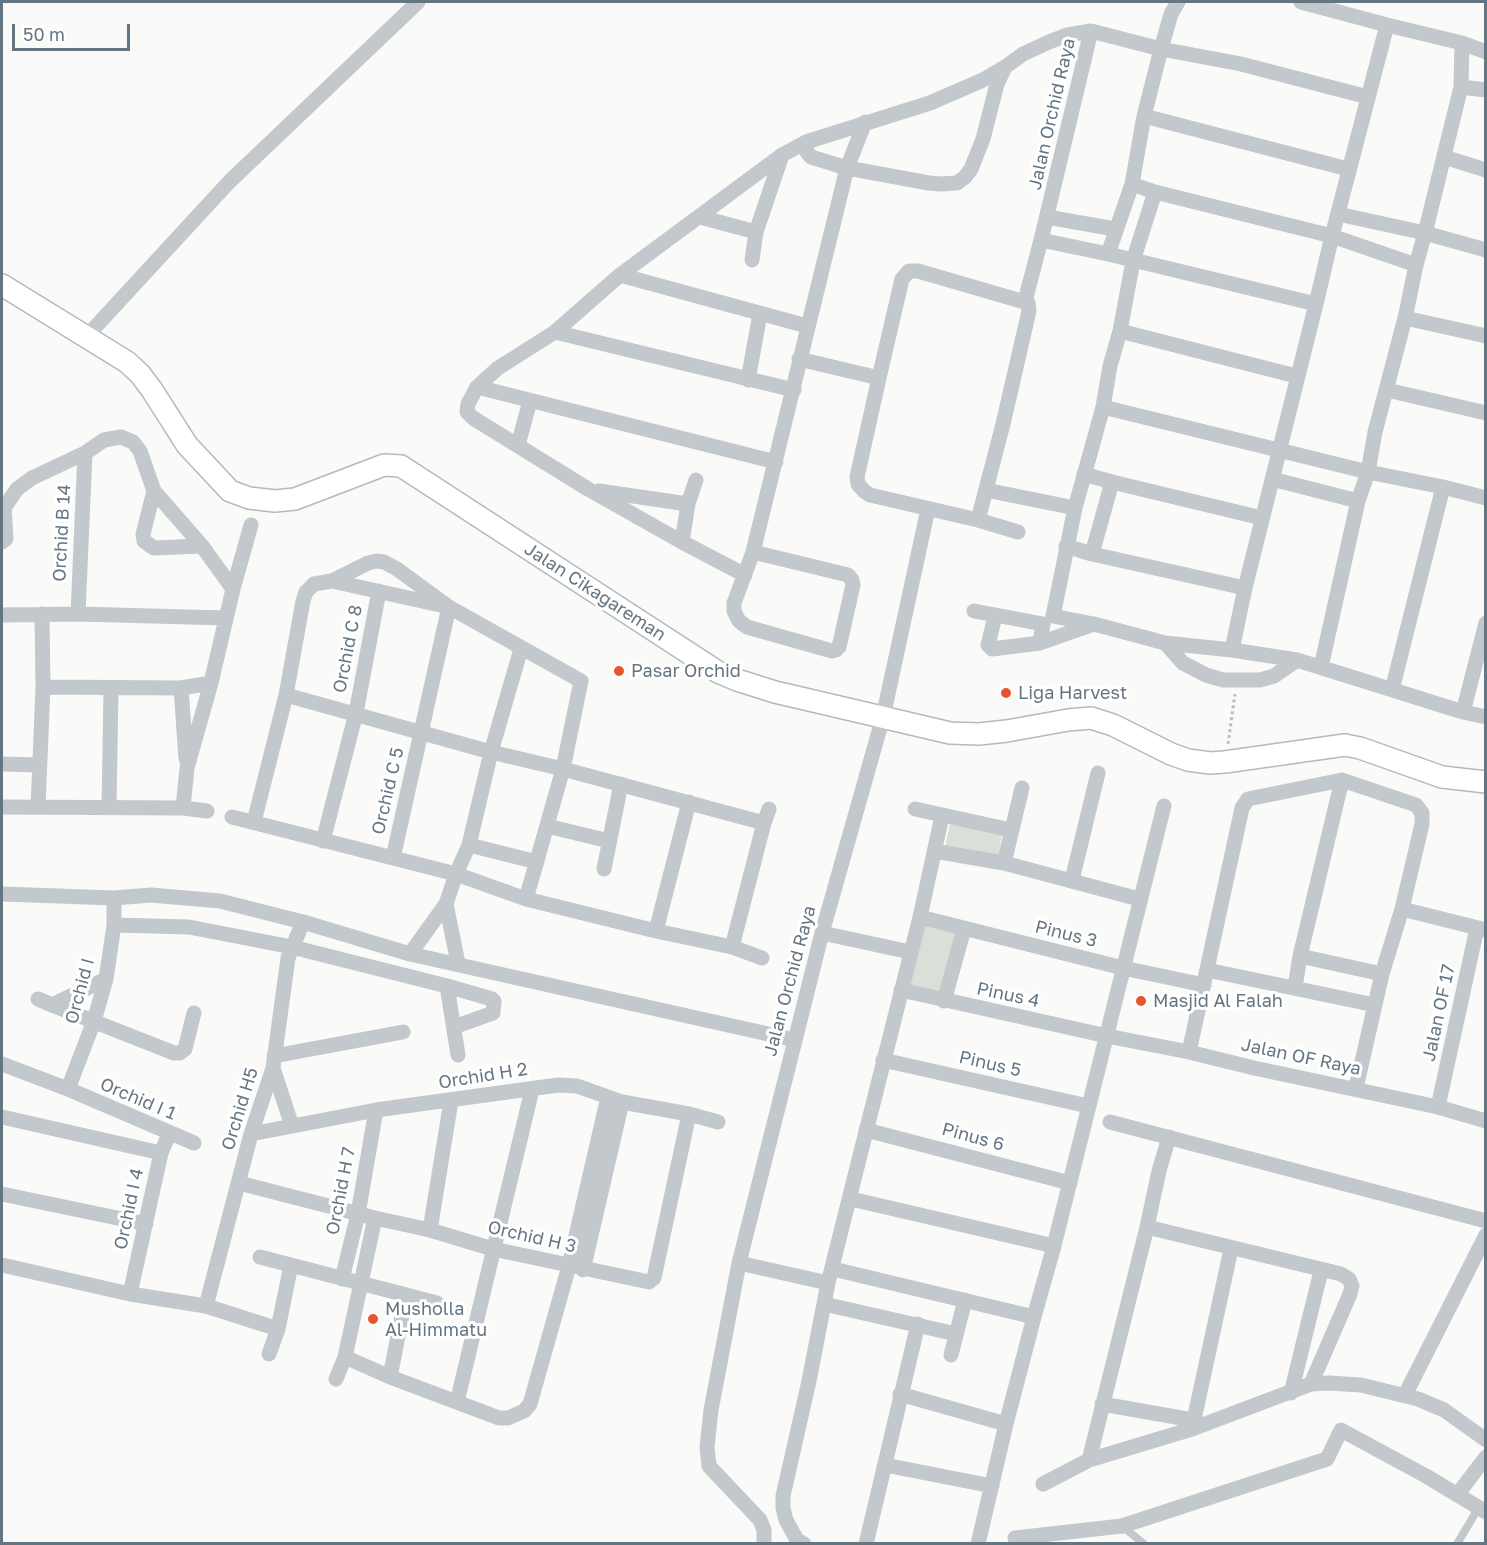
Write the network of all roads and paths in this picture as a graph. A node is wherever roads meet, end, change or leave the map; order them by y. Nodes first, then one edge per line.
1 (418, 2) edge
2 (1178, 2) edge
3 (1301, 2) edge
4 (1387, 25) junction
5 (1091, 32) junction
6 (1462, 43) junction
7 (1161, 49) junction
8 (1485, 52) edge
9 (1005, 68) junction
10 (1461, 87) junction
11 (1485, 90) edge
12 (1368, 97) junction
13 (1144, 116) junction
14 (865, 122) junction
15 (806, 142) junction
16 (782, 155) junction
17 (1444, 157) junction
18 (847, 168) junction
19 (1348, 169) junction
20 (1485, 170) edge
21 (1132, 184) junction
22 (1155, 192) junction
23 (1338, 214) junction
24 (700, 217) junction
25 (1047, 217) junction
26 (1115, 229) junction
27 (756, 232) junction
28 (1425, 233) junction
29 (1332, 236) junction
30 (1041, 240) junction
31 (1485, 250) edge
32 (1108, 254) junction
33 (752, 260) dead end
34 (1133, 261) junction
35 (1416, 265) junction
36 (620, 275) junction
37 (2, 285) edge
38 (1025, 301) junction
39 (1316, 304) junction
40 (760, 314) junction
41 (1405, 318) junction
42 (807, 326) junction
43 (1120, 331) junction
44 (555, 332) junction
45 (87, 336) junction
46 (1485, 336) edge
47 (799, 359) junction
48 (1296, 376) junction
49 (879, 378) junction
50 (748, 380) junction
51 (477, 387) junction
52 (794, 390) junction
53 (1387, 390) junction
54 (530, 401) junction
55 (1103, 407) junction
56 (1485, 413) edge
57 (518, 445) junction
58 (1279, 449) junction
59 (86, 453) junction
60 (776, 462) junction
61 (1368, 472) junction
62 (1084, 474) junction
63 (1272, 479) junction
64 (696, 480) dead end
65 (1112, 482) junction
66 (1443, 487) junction
67 (588, 489) junction
68 (986, 490) junction
69 (154, 491) junction
70 (1485, 498) edge
71 (1358, 501) junction
72 (688, 504) junction
73 (3, 508) edge
74 (1075, 508) junction
75 (928, 509) junction
76 (1262, 518) junction
77 (978, 520) junction
78 (251, 525) dead end
79 (1018, 532) dead end
80 (2, 542) edge
81 (682, 542) junction
82 (202, 546) junction
83 (1066, 546) junction
84 (753, 552) junction
85 (1092, 554) junction
86 (745, 575) junction
87 (332, 581) junction
88 (1245, 588) junction
89 (233, 589) junction
90 (379, 591) junction
91 (449, 607) junction
92 (974, 611) dead end
93 (42, 614) junction
94 (78, 614) junction
95 (2, 615) edge
96 (995, 616) junction
97 (226, 618) junction
98 (1048, 620) junction
99 (1485, 623) edge
100 (1094, 624) junction
101 (1040, 643) junction
102 (1165, 644) junction
103 (521, 649) junction
104 (1232, 650) junction
105 (1297, 660) junction
106 (1321, 667) junction
107 (1236, 681) junction
108 (211, 683) junction
109 (43, 687) junction
110 (181, 688) junction
111 (111, 689) junction
112 (1392, 690) junction
113 (286, 695) junction
114 (1463, 712) junction
115 (356, 713) junction
116 (883, 717) junction
117 (1485, 717) edge
118 (422, 732) junction
119 (491, 752) junction
120 (1225, 762) junction
121 (2, 764) edge
122 (39, 765) junction
123 (187, 768) junction
124 (564, 768) junction
125 (1098, 773) dead end
126 (1342, 780) junction
127 (1485, 782) edge
128 (621, 784) junction
129 (1022, 788) dead end
130 (689, 802) junction
131 (1164, 806) dead end
132 (2, 807) edge
133 (38, 807) junction
134 (109, 808) junction
135 (183, 808) junction
136 (915, 809) dead end
137 (207, 812) dead end
138 (942, 816) junction
139 (232, 817) dead end
140 (254, 822) junction
141 (547, 826) junction
142 (1011, 830) junction
143 (323, 841) junction
144 (609, 841) junction
145 (469, 845) junction
146 (934, 850) junction
147 (393, 858) junction
148 (537, 862) junction
149 (1004, 863) junction
150 (604, 869) dead end
151 (456, 874) junction
152 (1072, 880) junction
153 (2, 894) edge
154 (114, 898) junction
155 (526, 898) junction
156 (1140, 899) junction
157 (445, 909) junction
158 (1402, 909) junction
159 (920, 917) junction
160 (303, 922) junction
161 (114, 925) junction
162 (964, 929) junction
163 (1481, 929) edge
164 (656, 931) junction
165 (822, 933) junction
166 (292, 947) junction
167 (732, 947) junction
168 (414, 948) junction
169 (910, 951) junction
170 (1300, 956) junction
171 (456, 958) junction
172 (762, 958) dead end
173 (1123, 968) junction
174 (1382, 974) junction
175 (1205, 978) junction
176 (106, 980) junction
177 (447, 986) junction
178 (1294, 987) junction
179 (902, 990) junction
180 (944, 1000) junction
181 (1375, 1005) junction
182 (195, 1013) dead end
183 (94, 1021) junction
184 (454, 1026) junction
185 (403, 1032) dead end
186 (1107, 1036) junction
187 (795, 1040) junction
188 (1189, 1052) junction
189 (458, 1055) dead end
190 (883, 1060) junction
191 (274, 1062) junction
192 (2, 1064) edge
193 (1356, 1088) junction
194 (68, 1089) junction
195 (532, 1090) junction
196 (615, 1100) junction
197 (451, 1101) junction
198 (1088, 1106) junction
199 (1438, 1107) junction
200 (376, 1110) junction
201 (689, 1114) junction
202 (2, 1118) edge
203 (1485, 1121) edge
204 (718, 1122) dead end
205 (1110, 1122) dead end
206 (292, 1126) junction
207 (866, 1130) junction
208 (169, 1134) junction
209 (251, 1134) junction
210 (1169, 1137) junction
211 (194, 1143) dead end
212 (161, 1153) junction
213 (239, 1183) junction
214 (1070, 1183) junction
215 (2, 1194) edge
216 (851, 1199) junction
217 (358, 1214) junction
218 (375, 1218) junction
219 (1485, 1221) edge
220 (146, 1224) junction
221 (1147, 1227) junction
222 (430, 1230) junction
223 (1485, 1235) edge
224 (1054, 1246) junction
225 (493, 1249) junction
226 (1231, 1249) junction
227 (260, 1257) dead end
228 (739, 1263) junction
229 (2, 1264) edge
230 (291, 1265) junction
231 (576, 1268) junction
232 (1321, 1271) junction
233 (831, 1276) junction
234 (342, 1279) junction
235 (360, 1283) junction
236 (130, 1294) junction
237 (406, 1295) junction
238 (964, 1300) junction
239 (437, 1303) dead end
240 (824, 1304) junction
241 (206, 1306) junction
242 (1034, 1317) junction
243 (918, 1324) junction
244 (278, 1329) junction
245 (956, 1334) junction
246 (269, 1354) dead end
247 (951, 1355) dead end
248 (345, 1357) junction
249 (390, 1377) junction
250 (336, 1379) dead end
251 (1311, 1384) junction
252 (1291, 1393) junction
253 (900, 1394) junction
254 (1405, 1395) junction
255 (456, 1402) junction
256 (1102, 1404) junction
257 (1006, 1424) junction
258 (1193, 1425) junction
259 (1485, 1437) edge
260 (1485, 1456) edge
261 (1089, 1460) junction
262 (885, 1465) junction
263 (1043, 1484) dead end
264 (992, 1486) junction
265 (1457, 1495) junction
266 (1482, 1510) edge
267 (1122, 1527) junction
268 (1457, 1543) edge
269 (764, 1544) edge
270 (804, 1544) edge
271 (866, 1544) edge
272 (978, 1544) edge
273 (1018, 1544) edge
274 (1144, 1544) edge

1 - 45 street
2 - 7 street
3 - 4 street
4 - 6 street
4 - 12 street
5 - 7 street, Jalan Orchid Raya
5 - 9 street
5 - 25 street, Jalan Orchid Raya
6 - 8 street
6 - 10 street
7 - 12 street, Jalan Orchid Raya
7 - 13 street
9 - 14 street
9 - 18 street
10 - 11 street
10 - 17 street
12 - 19 street
13 - 19 street
13 - 21 street
14 - 15 street
14 - 18 street
15 - 16 street
15 - 18 street
16 - 24 street
16 - 27 street
17 - 20 street
17 - 28 street
18 - 42 street
19 - 23 street
21 - 22 street
21 - 26 street
22 - 29 street
22 - 34 street
23 - 28 street
23 - 29 street
24 - 27 street
24 - 36 street
25 - 26 street
25 - 30 street, Jalan Orchid Raya
26 - 32 street
27 - 33 street
28 - 31 street
28 - 35 street
29 - 35 street
29 - 39 street
30 - 32 street
30 - 38 street, Jalan Orchid Raya
32 - 34 street
34 - 39 street
34 - 43 street
35 - 41 street
36 - 40 street
36 - 44 street
37 - 45 street, Jalan Cikagareman
38 - 49 street
38 - 68 street, Jalan Orchid Raya
39 - 48 street
40 - 42 street
40 - 50 street
41 - 46 street
41 - 53 street
42 - 47 street
43 - 48 street
43 - 55 street
44 - 50 street
44 - 51 street
45 - 116 street, Jalan Cikagareman
47 - 49 street
47 - 52 street
48 - 58 street
49 - 75 street
50 - 52 street
51 - 54 street
51 - 57 street
52 - 60 street
53 - 56 street
53 - 61 street
54 - 57 street
54 - 60 street
55 - 58 street
55 - 62 street
57 - 67 street
58 - 61 street
58 - 63 street
59 - 69 street
59 - 73 street
59 - 94 street, Orchid B 14
60 - 84 street
61 - 66 street
61 - 71 street
62 - 65 street
62 - 74 street
63 - 71 street
63 - 76 street
64 - 72 street
65 - 76 street
65 - 85 street
66 - 70 street
66 - 112 street
67 - 72 street
67 - 81 street
68 - 74 street
68 - 77 street, Jalan Orchid Raya
69 - 82 street
69 - 82 street
71 - 106 street
72 - 81 street
73 - 80 street
74 - 83 street
75 - 77 street
75 - 116 street, Jalan Orchid Raya
76 - 88 street
77 - 79 street
78 - 89 street
81 - 86 street
82 - 89 street
83 - 85 street
83 - 98 street
84 - 86 street
84 - 86 street
85 - 88 street
87 - 90 street
87 - 91 street
87 - 113 street
88 - 104 street
89 - 97 street
90 - 91 street
90 - 115 street, Orchid C 8
91 - 103 street
91 - 118 street, Orchid C 5
92 - 96 street
93 - 94 street
93 - 95 street
93 - 109 street
94 - 97 street
96 - 98 street
96 - 101 street
97 - 108 street
98 - 100 street
98 - 101 street
99 - 114 street
100 - 101 street
100 - 102 street
102 - 104 street
102 - 107 street
103 - 119 street
103 - 124 street
104 - 105 street
105 - 106 street
105 - 107 street
106 - 112 street
107 - 120 path
108 - 110 street
108 - 123 street
109 - 111 street
109 - 122 street
110 - 111 street
110 - 123 street
111 - 134 street
112 - 114 street
113 - 115 street
113 - 140 street
114 - 117 street
115 - 118 street
115 - 143 street, Orchid C 8
116 - 120 street, Jalan Cikagareman
116 - 165 street, Jalan Orchid Raya
118 - 119 street
118 - 147 street, Orchid C 5
119 - 124 street
119 - 145 street
120 - 127 street, Jalan Cikagareman
121 - 122 street
122 - 133 street
123 - 135 street
124 - 128 street
124 - 141 street
125 - 152 street
126 - 158 street
126 - 170 street
126 - 175 street
128 - 130 street
128 - 144 street
129 - 142 street
130 - 164 street
130 - 167 street
131 - 156 street
132 - 133 street
133 - 134 street
134 - 135 street
135 - 137 street
136 - 138 street
138 - 142 street
138 - 146 street
139 - 140 street
140 - 143 street
141 - 144 street
141 - 148 street
142 - 149 street
143 - 147 street
144 - 150 street
145 - 148 street
145 - 151 street
146 - 149 street
146 - 159 street
147 - 151 street
148 - 155 street
149 - 152 street
151 - 155 street
151 - 157 street
152 - 156 street
153 - 154 street
154 - 160 street
154 - 161 street, Orchid I
155 - 164 street
156 - 173 street
157 - 168 street
157 - 171 street
158 - 163 street
158 - 174 street
159 - 162 street, Pinus 3
159 - 169 street
160 - 166 street, Orchid H5
160 - 168 street
161 - 166 street
161 - 176 street, Orchid I
162 - 173 street, Pinus 3
162 - 180 street
163 - 199 street, Jalan OF 17
164 - 167 street
165 - 169 street
165 - 187 street, Jalan Orchid Raya
166 - 177 street
166 - 191 street, Orchid H5
167 - 172 street
168 - 171 street
169 - 179 street
170 - 174 street
170 - 178 street
171 - 187 street
173 - 175 street, Pinus 3
173 - 186 street
174 - 181 street
175 - 178 street, Pinus 3
175 - 188 street
176 - 183 street, Orchid I
176 - 183 street
177 - 184 street
177 - 184 street
178 - 181 street, Pinus 3
179 - 180 street, Pinus 4
179 - 190 street
180 - 186 street, Pinus 4
181 - 193 street
182 - 183 street
183 - 194 street, Orchid I
184 - 189 street
185 - 191 street
186 - 188 street, Jalan OF Raya
186 - 198 street
187 - 228 street, Jalan Orchid Raya
188 - 193 street, Jalan OF Raya
190 - 198 street, Pinus 5
190 - 207 street
191 - 206 street
191 - 209 street, Orchid H5
192 - 194 street, Orchid I 1
193 - 199 street, Jalan OF Raya
194 - 208 street, Orchid I 1
195 - 196 street, Orchid H 2
195 - 197 street, Orchid H 2
195 - 225 street
196 - 201 street, Orchid H 2
196 - 231 street
197 - 200 street, Orchid H 2
197 - 222 street
198 - 214 street
199 - 203 street, Jalan OF Raya
200 - 206 street, Orchid H 2
200 - 217 street, Orchid H 7
201 - 204 street, Orchid H 2
201 - 231 street, Orchid H 3
202 - 212 street
205 - 210 street
206 - 209 street, Orchid H 2
207 - 214 street, Pinus 6
207 - 216 street
208 - 211 street, Orchid I 1
208 - 212 street, Orchid I 4
209 - 213 street, Orchid H5
210 - 219 street
210 - 221 street
212 - 220 street, Orchid I 4
213 - 217 street, Orchid H 3
213 - 241 street, Orchid H5
214 - 224 street
215 - 220 street
216 - 224 street
216 - 233 street
217 - 218 street, Orchid H 3
217 - 234 street, Orchid H 7
218 - 222 street, Orchid H 3
218 - 235 street
220 - 236 street, Orchid I 4
221 - 226 street
221 - 256 street
222 - 225 street, Orchid H 3
223 - 254 street
224 - 242 street
225 - 231 street, Orchid H 3
225 - 255 street
226 - 232 street
226 - 258 street
227 - 230 street
228 - 233 street
228 - 269 street, Jalan Orchid Raya
229 - 236 street
230 - 234 street
230 - 244 street
231 - 255 street
232 - 251 street
232 - 252 street
233 - 238 street
233 - 240 street
234 - 235 street
235 - 237 street
235 - 248 street
236 - 241 street
237 - 239 street
237 - 249 street
238 - 242 street
238 - 245 street
240 - 243 street
240 - 270 street
241 - 244 street
242 - 257 street
243 - 245 street
243 - 253 street
244 - 246 street
245 - 247 street
248 - 249 street
248 - 250 street
249 - 255 street
251 - 252 street
251 - 254 street
252 - 258 street
253 - 257 street
253 - 262 street
254 - 259 street
256 - 258 street
256 - 261 street
257 - 264 street
258 - 261 street
260 - 265 street
261 - 263 street
262 - 264 street
262 - 271 street
264 - 272 street
265 - 266 street
265 - 267 street
266 - 268 lane
267 - 273 street
267 - 274 lane

